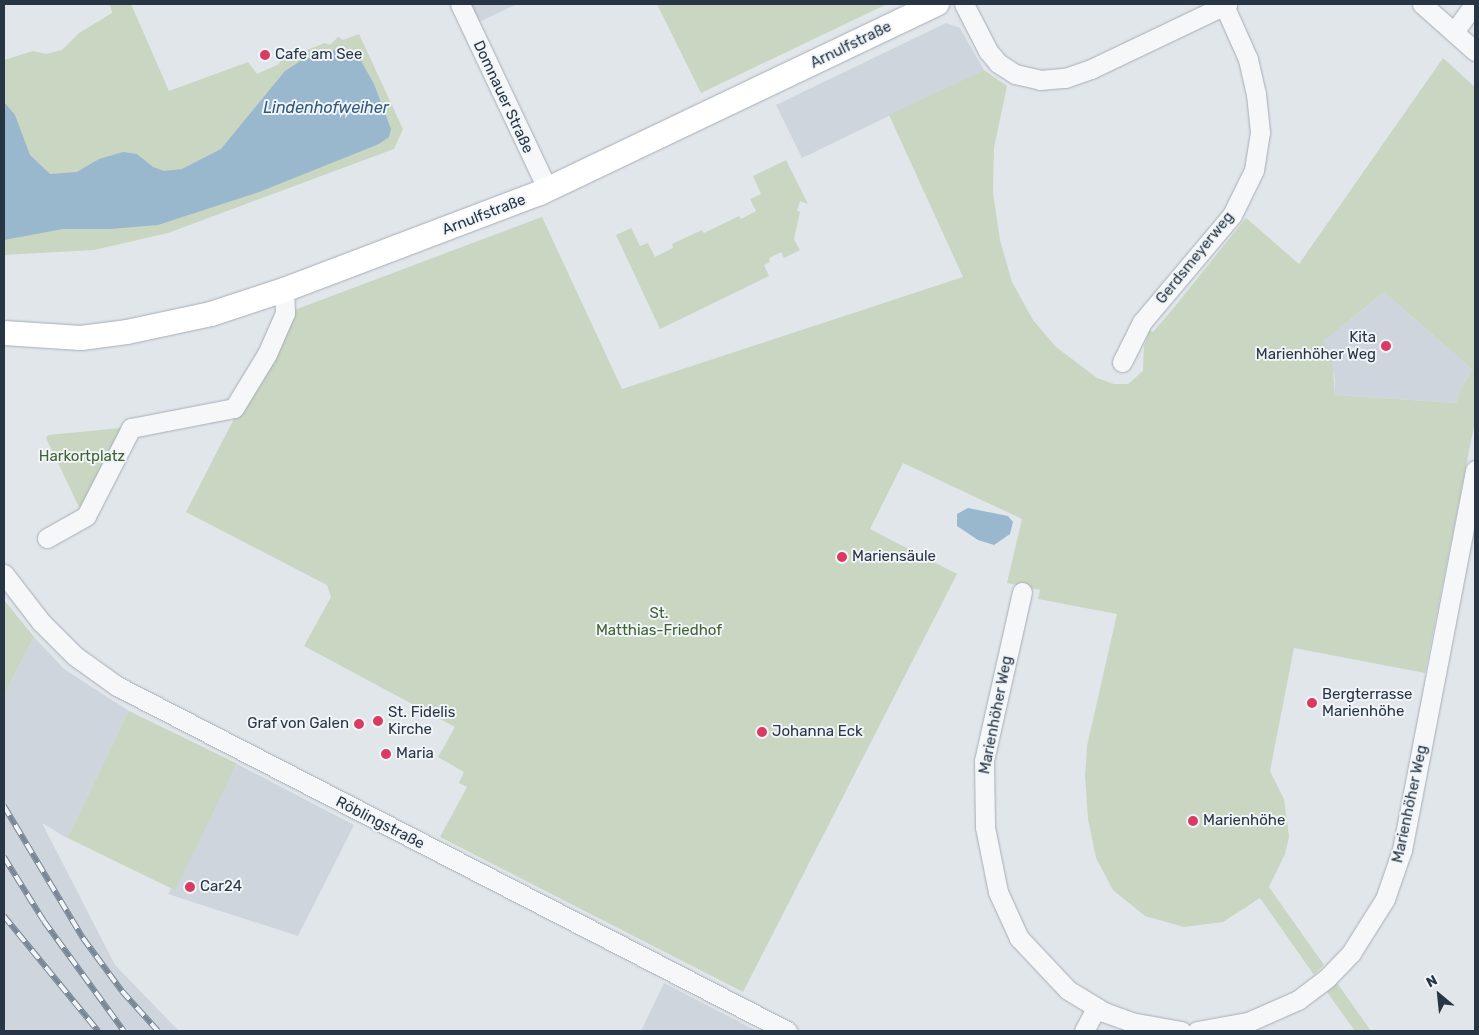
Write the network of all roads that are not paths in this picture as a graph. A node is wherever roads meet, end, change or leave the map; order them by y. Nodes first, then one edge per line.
1 (460, 4) edge
2 (936, 4) edge
3 (964, 4) edge
4 (1226, 4) edge
5 (1422, 4) edge
6 (1474, 4) edge
7 (1454, 32) junction
8 (1475, 51) edge
9 (548, 190) junction
10 (284, 290) junction
11 (4, 333) edge
12 (1122, 362) dead end
13 (1475, 470) edge
14 (47, 538) dead end
15 (4, 574) edge
16 (1022, 592) dead end
17 (1096, 1008) junction
18 (787, 1031) edge
19 (1084, 1031) edge
20 (1181, 1031) edge
21 (1197, 1031) edge

1 - 9 street, Domnauer Straße
2 - 9 main road, Arnulfstraße
3 - 4 street
4 - 12 street, Gerdsmeyerweg
5 - 7 street
6 - 7 street
7 - 8 street
9 - 10 main road, Arnulfstraße
10 - 11 main road, Arnulfstraße
10 - 14 street
13 - 21 street, Marienhöher Weg
15 - 18 street, Röblingstraße
16 - 17 street, Marienhöher Weg
17 - 19 street
17 - 20 street, Marienhöher Weg

